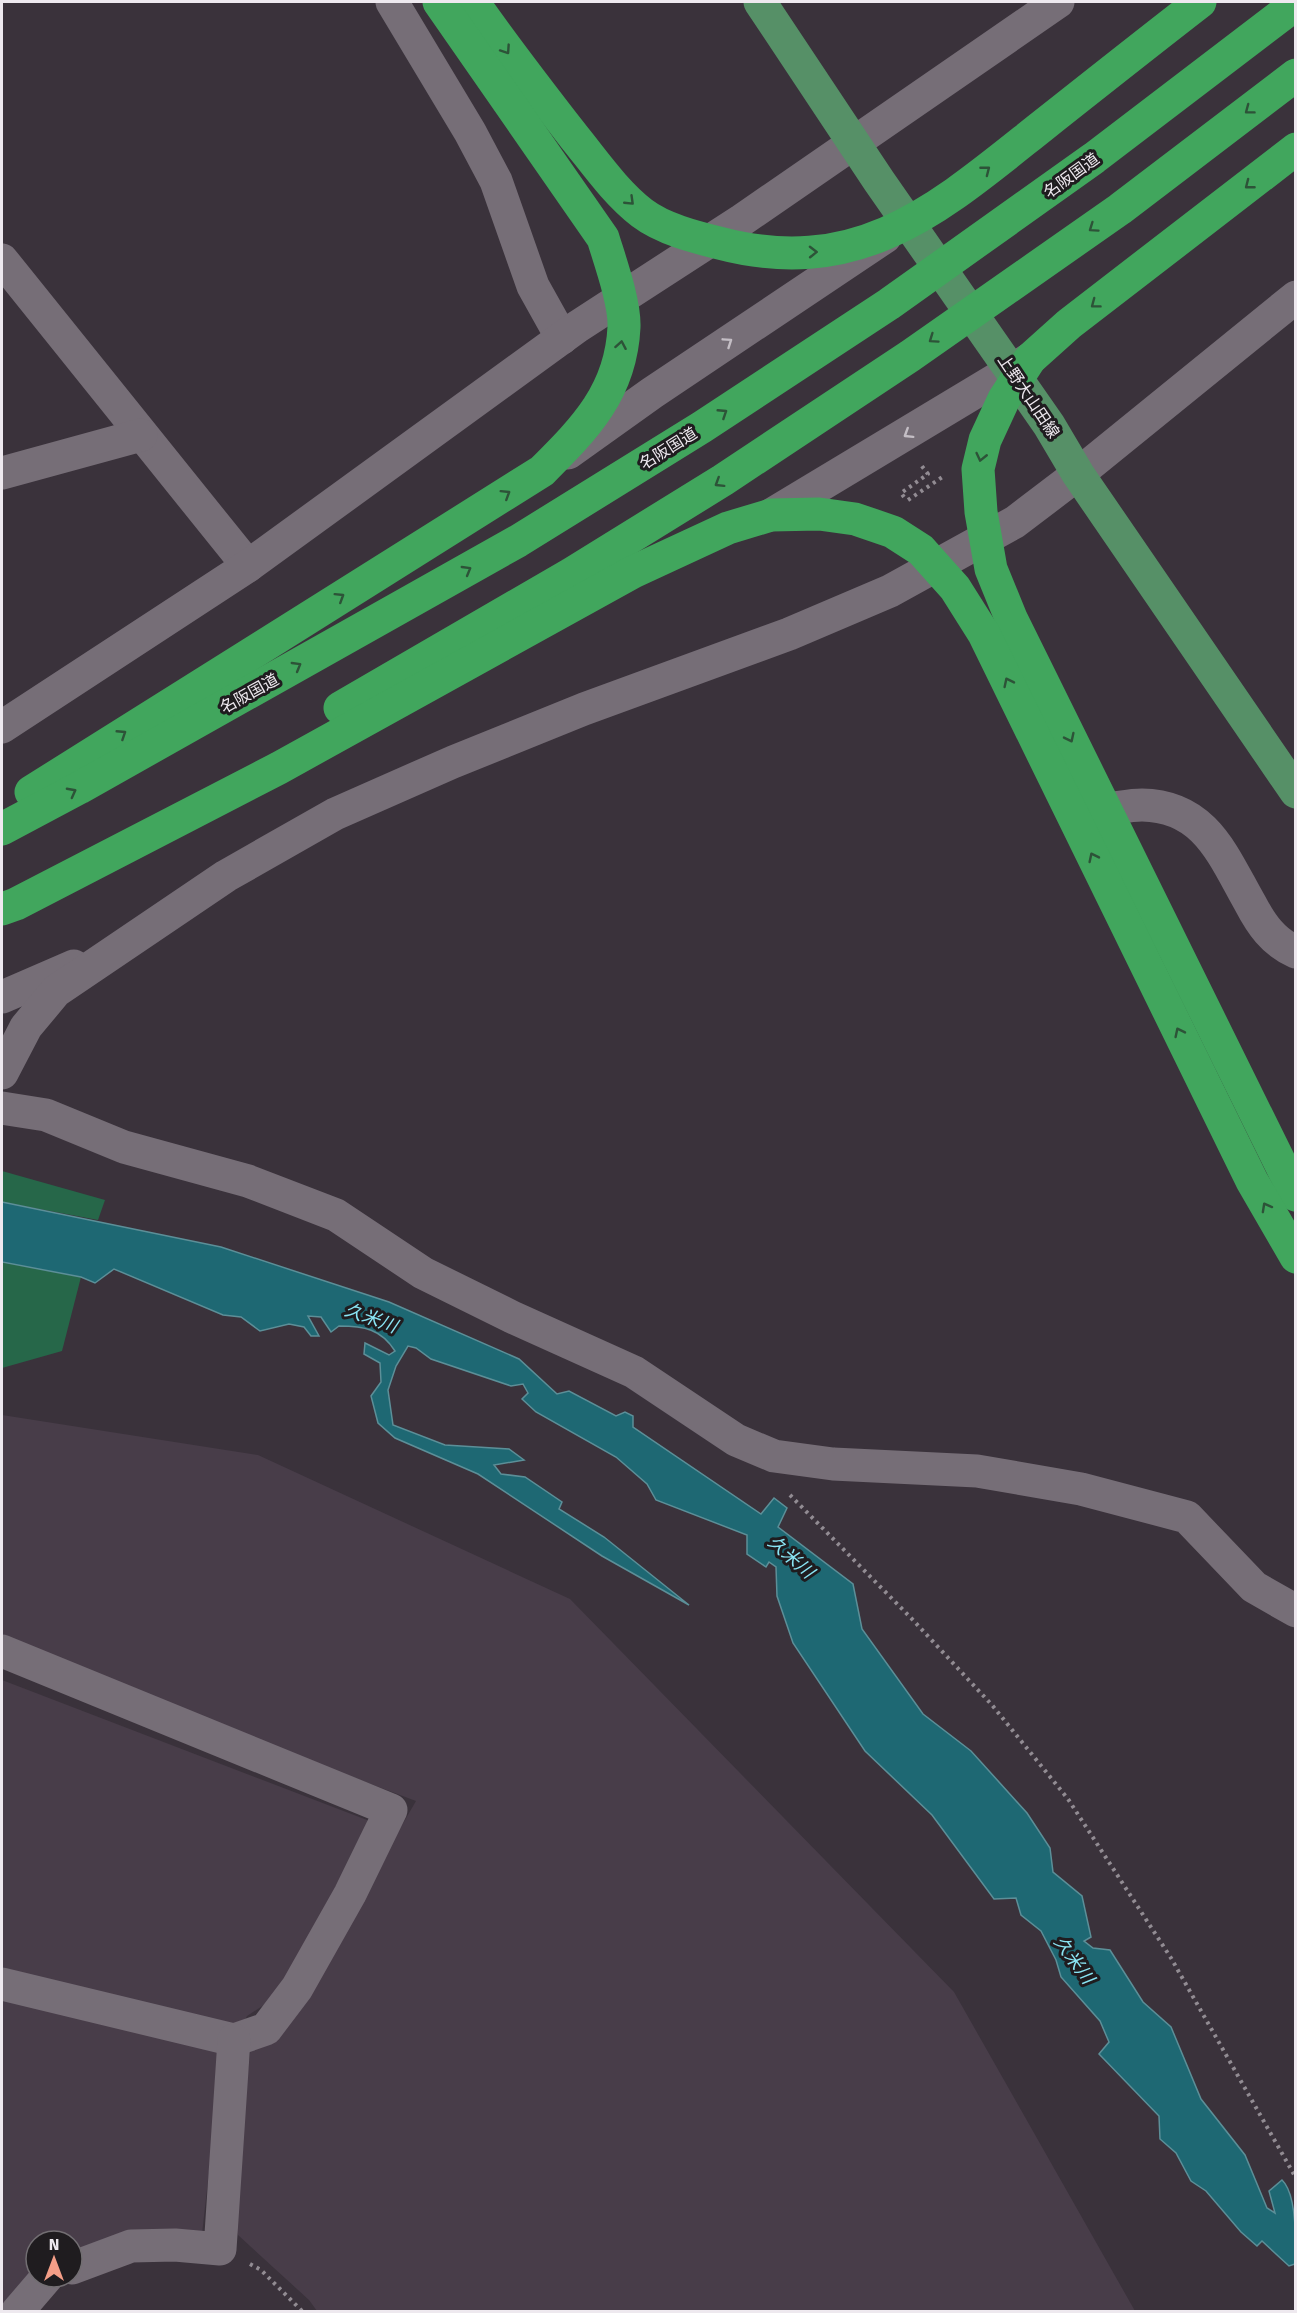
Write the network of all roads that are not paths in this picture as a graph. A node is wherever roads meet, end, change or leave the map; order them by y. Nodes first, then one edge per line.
1 (392, 2) edge
2 (439, 2) edge
3 (473, 2) edge
4 (760, 2) edge
5 (1058, 2) edge
6 (1200, 2) edge
7 (1296, 4) edge
8 (1296, 75) edge
9 (854, 141) junction
10 (1296, 149) edge
11 (893, 231) junction
12 (2, 260) edge
13 (1296, 297) edge
14 (570, 333) junction
15 (1030, 359) junction
16 (141, 435) junction
17 (542, 471) junction
18 (2, 473) edge
19 (1078, 474) junction
20 (771, 515) junction
21 (248, 566) junction
22 (2, 727) edge
23 (1296, 792) edge
24 (1106, 809) junction
25 (2, 811) edge
26 (2, 829) edge
27 (2, 893) edge
28 (2, 909) edge
29 (121, 945) junction
30 (1296, 952) edge
31 (2, 997) edge
32 (2, 1074) edge
33 (2, 1108) edge
34 (1296, 1195) edge
35 (1296, 1257) edge
36 (1296, 1611) edge
37 (2, 1651) edge
38 (2, 1984) edge
39 (234, 2040) junction
40 (84, 2264) edge
41 (36, 2289) edge
42 (16, 2312) edge

1 - 14 street
17 -> 2 highway
3 -> 11 highway
4 - 9 main road, 上野大山田線
5 - 9 street
11 -> 6 highway
26 -> 7 highway, 名阪国道
8 -> 27 highway
9 - 14 street
9 - 19 main road, 上野大山田線
10 -> 15 highway
17 -> 11 street
12 - 16 street
13 - 19 street
14 - 21 street
15 -> 20 street
15 -> 24 highway
16 - 18 street
16 - 21 street
25 -> 17 highway
19 - 23 main road, 上野大山田線
19 - 29 street
20 - 28 highway
35 -> 20 highway
21 - 22 street
24 - 30 street
24 - 34 highway
29 - 31 street
29 - 32 street
33 - 36 street
37 - 39 street
38 - 39 street
39 - 40 street
41 - 42 street

